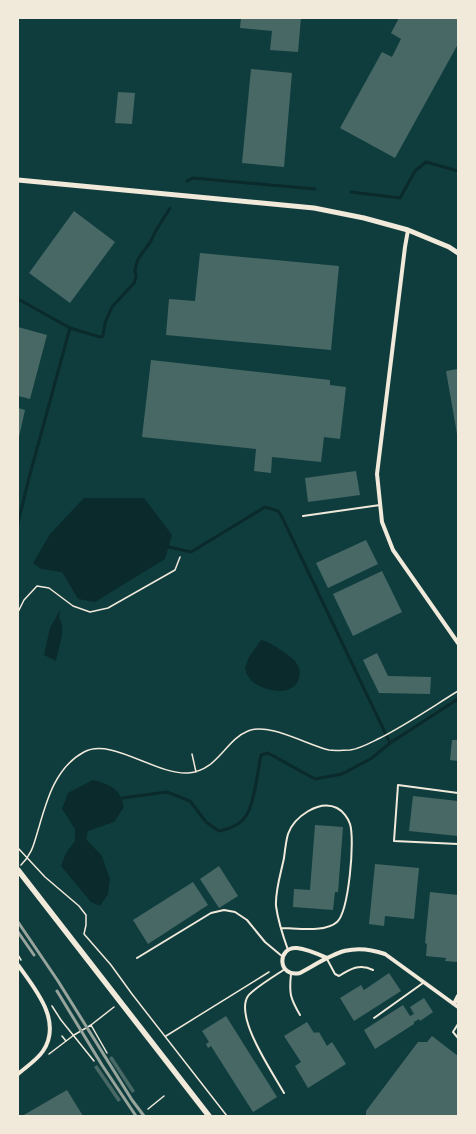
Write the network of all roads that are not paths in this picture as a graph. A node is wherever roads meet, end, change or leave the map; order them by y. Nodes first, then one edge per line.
1 (18, 180) edge
2 (408, 230) junction
3 (458, 254) edge
4 (380, 505) junction
5 (303, 516) dead end
6 (458, 643) edge
7 (458, 792) edge
8 (458, 844) edge
9 (18, 869) edge
10 (281, 928) junction
11 (288, 950) junction
12 (283, 957) junction
13 (137, 958) dead end
14 (327, 958) junction
15 (18, 965) edge
16 (284, 967) junction
17 (373, 970) dead end
18 (291, 974) junction
19 (424, 982) junction
20 (458, 996) edge
21 (454, 1004) junction
22 (458, 1008) edge
23 (300, 1015) dead end
24 (374, 1018) dead end
25 (458, 1024) edge
26 (458, 1038) edge
27 (18, 1074) edge
28 (284, 1093) dead end
29 (209, 1116) edge

1 - 2 street
2 - 3 street
2 - 4 street
4 - 5 lane
4 - 6 street
7 - 8 lane
9 - 29 main road
10 - 10 lane
10 - 11 lane
11 - 12 street
11 - 14 street
12 - 13 lane
12 - 16 street
14 - 17 lane
14 - 18 street
14 - 19 street
15 - 27 street
16 - 18 street
16 - 28 lane
18 - 23 lane
19 - 21 street
19 - 24 lane
20 - 21 street
21 - 22 street
25 - 26 lane

